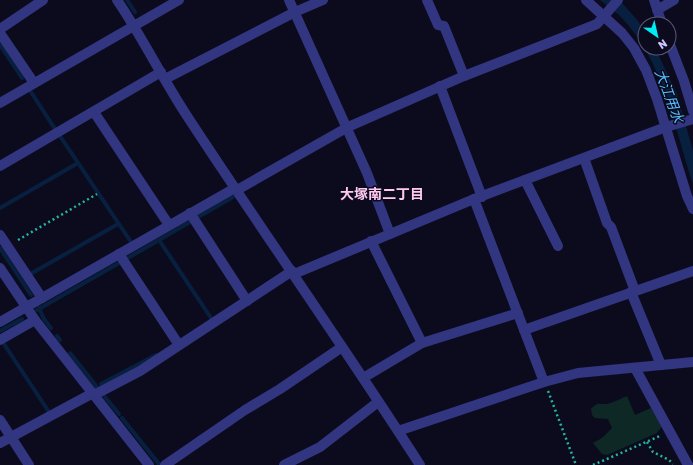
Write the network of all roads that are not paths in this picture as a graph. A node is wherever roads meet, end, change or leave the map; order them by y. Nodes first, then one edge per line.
1 (43, 0) edge
2 (116, 0) edge
3 (179, 0) edge
4 (289, 0) edge
5 (323, 0) edge
6 (427, 0) edge
7 (586, 0) edge
8 (618, 0) edge
9 (674, 0) edge
10 (655, 5) edge
11 (295, 12) junction
12 (605, 15) junction
13 (659, 16) edge
14 (134, 26) junction
15 (0, 29) edge
16 (0, 33) edge
17 (674, 56) edge
18 (163, 76) junction
19 (464, 76) junction
20 (34, 83) junction
21 (440, 86) junction
22 (0, 103) edge
23 (693, 111) edge
24 (94, 112) junction
25 (693, 119) edge
26 (348, 127) junction
27 (666, 127) junction
28 (584, 158) junction
29 (0, 166) edge
30 (525, 180) junction
31 (236, 189) junction
32 (478, 198) junction
33 (693, 209) edge
34 (190, 213) junction
35 (170, 225) junction
36 (390, 234) junction
37 (0, 235) edge
38 (371, 241) junction
39 (558, 246) dead end
40 (119, 254) junction
41 (0, 268) edge
42 (693, 271) edge
43 (293, 272) junction
44 (633, 292) junction
45 (42, 298) junction
46 (247, 300) junction
47 (26, 307) junction
48 (518, 313) junction
49 (35, 320) junction
50 (0, 322) edge
51 (524, 330) junction
52 (0, 340) edge
53 (422, 343) junction
54 (179, 345) junction
55 (342, 346) junction
56 (693, 362) edge
57 (661, 365) junction
58 (635, 368) junction
59 (363, 378) junction
60 (544, 382) junction
61 (93, 394) junction
62 (378, 402) junction
63 (0, 420) edge
64 (398, 431) junction
65 (11, 437) junction
66 (0, 443) edge
67 (29, 465) edge
68 (149, 465) edge
69 (165, 465) edge
70 (284, 465) edge
71 (420, 465) edge
72 (688, 465) edge

1 - 15 street
2 - 14 street
3 - 14 street
4 - 11 street
5 - 11 street
6 - 19 street
7 - 12 street
8 - 12 street
9 - 10 street
10 - 13 street
11 - 18 street
11 - 26 street
12 - 19 street
12 - 27 street
14 - 18 street
14 - 20 street
16 - 20 street
17 - 23 street
18 - 24 street
18 - 31 street
19 - 21 street
20 - 22 street
21 - 26 street
21 - 32 street
24 - 29 street
24 - 35 street
25 - 27 street
26 - 31 street
26 - 36 street
27 - 28 street
27 - 33 street
28 - 30 street
28 - 44 street
30 - 32 street
30 - 39 street
31 - 34 street
31 - 43 street
32 - 36 street
32 - 48 street
34 - 35 street
34 - 46 street
35 - 40 street
36 - 38 street
37 - 45 street
38 - 43 street
38 - 53 street
40 - 45 street
40 - 54 street
41 - 47 street
42 - 44 street
43 - 46 street
43 - 55 street
44 - 51 street
44 - 57 street
45 - 47 street
46 - 54 street
47 - 49 street
47 - 50 street
48 - 51 street
48 - 53 street
49 - 52 street
49 - 61 street
51 - 60 street
53 - 59 street
54 - 61 street
55 - 59 street
55 - 69 street
56 - 57 street
57 - 58 street
58 - 60 street
58 - 72 street
59 - 62 street
60 - 64 street
61 - 65 street
61 - 68 street
62 - 64 street
62 - 70 street
63 - 65 street
64 - 71 street
65 - 66 street
65 - 67 street

